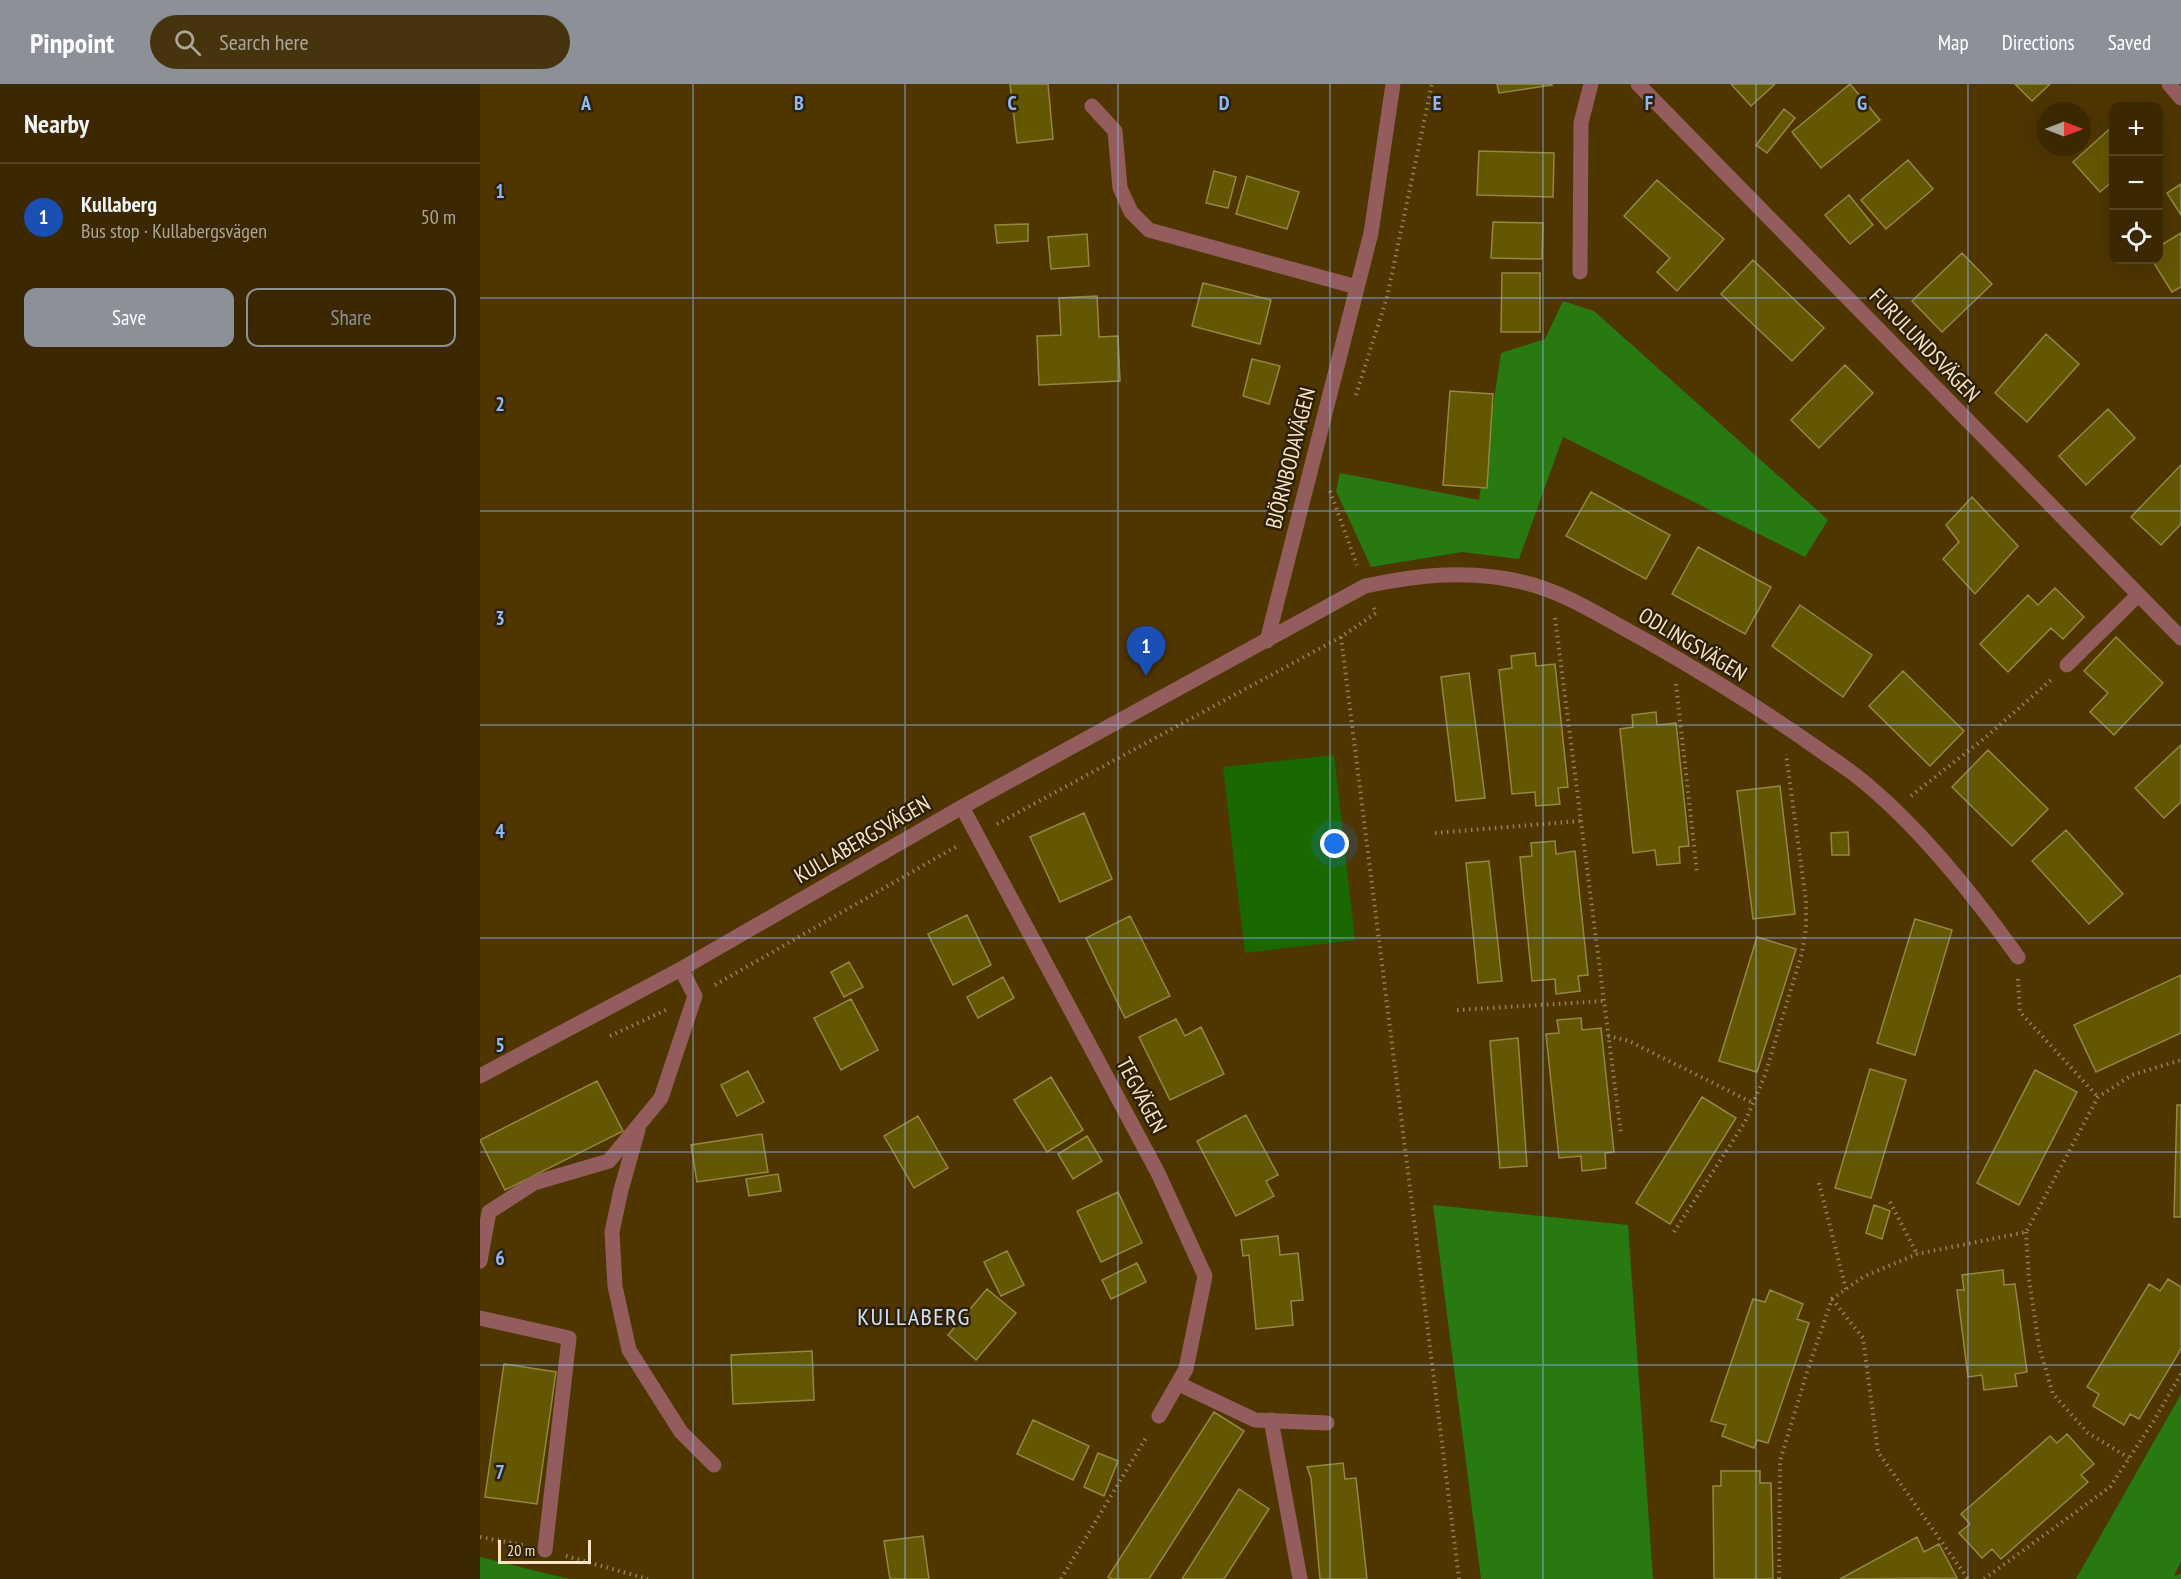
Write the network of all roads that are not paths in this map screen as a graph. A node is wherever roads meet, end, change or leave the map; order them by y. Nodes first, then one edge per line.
1 (1393, 84) edge
2 (1591, 84) edge
3 (1638, 84) edge
4 (2169, 84) edge
5 (2181, 98) edge
6 (1092, 106) dead end
7 (1580, 272) dead end
8 (1357, 287) junction
9 (2139, 595) junction
10 (2181, 638) edge
11 (1267, 641) junction
12 (2067, 665) road end
13 (962, 807) junction
14 (2018, 957) road end
15 (681, 969) junction
16 (480, 1076) edge
17 (640, 1123) junction
18 (480, 1260) edge
19 (480, 1318) edge
20 (1179, 1384) junction
21 (1159, 1416) road end
22 (1271, 1420) junction
23 (1327, 1422) dead end
24 (714, 1465) dead end
25 (545, 1550) dead end
26 (1300, 1579) edge

1 - 8 street, BJÖRNBODAVÄGEN
2 - 7 street
3 - 9 street, FURULUNDSVÄGEN
4 - 5 street
6 - 8 street
8 - 11 street, BJÖRNBODAVÄGEN
9 - 10 street, FURULUNDSVÄGEN
9 - 12 street
11 - 13 street, KULLABERGSVÄGEN
11 - 14 street, ODLINGSVÄGEN
13 - 15 street, KULLABERGSVÄGEN
13 - 20 street, TEGVÄGEN
15 - 16 street, KULLABERGSVÄGEN
15 - 17 street
17 - 18 street
17 - 24 street
19 - 25 street
20 - 21 street, TEGVÄGEN
20 - 22 street
22 - 23 street
22 - 26 street

